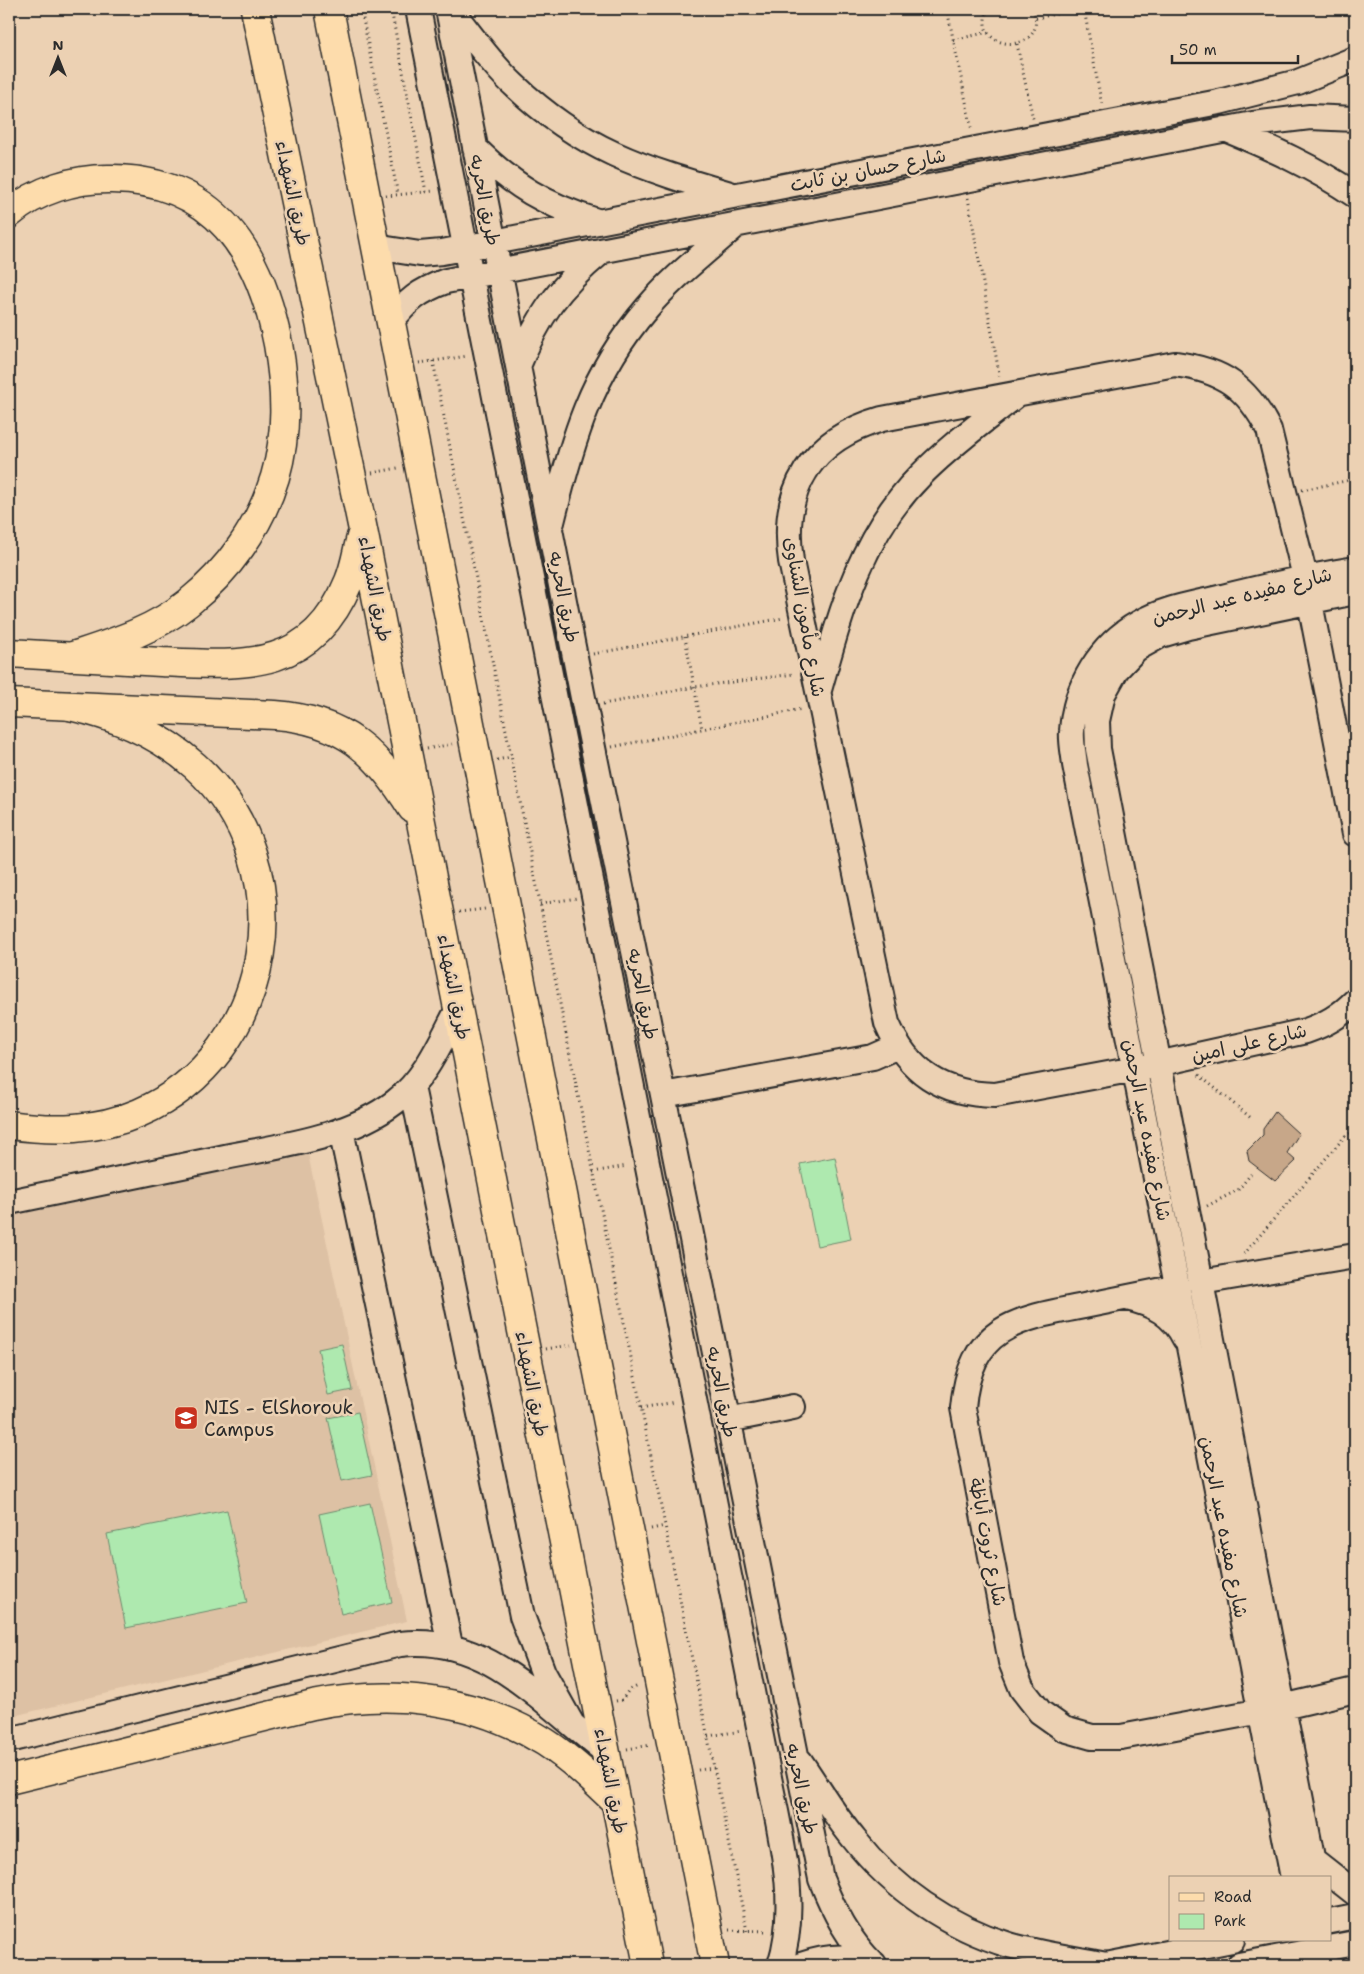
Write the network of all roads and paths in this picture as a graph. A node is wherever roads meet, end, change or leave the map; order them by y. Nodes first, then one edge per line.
1 (255, 9) edge
2 (329, 9) edge
3 (361, 9) edge
4 (391, 9) edge
5 (418, 9) edge
6 (449, 9) edge
7 (947, 9) edge
8 (988, 9) edge
9 (1033, 9) edge
10 (1082, 9) edge
11 (1036, 18) junction
12 (989, 32) junction
13 (953, 40) junction
14 (1017, 44) junction
15 (1355, 59) edge
16 (1355, 119) edge
17 (1105, 124) junction
18 (1226, 129) junction
19 (1037, 137) junction
20 (475, 148) junction
21 (975, 149) junction
22 (964, 180) junction
23 (452, 188) junction
24 (426, 192) junction
25 (398, 195) junction
26 (1355, 195) edge
27 (734, 196) junction
28 (366, 198) junction
29 (9, 214) edge
30 (598, 222) junction
31 (736, 225) junction
32 (493, 242) junction
33 (375, 247) junction
34 (464, 248) junction
35 (603, 251) junction
36 (499, 271) junction
37 (469, 276) junction
38 (390, 322) junction
39 (485, 354) junction
40 (433, 361) junction
41 (399, 366) junction
42 (518, 366) junction
43 (1011, 395) junction
44 (418, 464) junction
45 (351, 478) junction
46 (1355, 479) edge
47 (1284, 493) junction
48 (550, 528) junction
49 (363, 530) junction
50 (1355, 568) edge
51 (1305, 577) junction
52 (1355, 592) edge
53 (1309, 601) junction
54 (802, 614) junction
55 (685, 637) junction
56 (9, 653) edge
57 (70, 657) junction
58 (575, 657) junction
59 (694, 687) junction
60 (818, 690) junction
61 (9, 702) edge
62 (70, 706) junction
63 (585, 708) junction
64 (702, 729) junction
65 (472, 739) junction
66 (594, 750) junction
67 (407, 754) junction
68 (421, 821) junction
69 (1355, 834) edge
70 (593, 896) junction
71 (540, 904) junction
72 (506, 907) junction
73 (439, 915) junction
74 (1355, 1001) edge
75 (458, 1009) junction
76 (898, 1046) junction
77 (1158, 1064) junction
78 (412, 1087) junction
79 (663, 1095) junction
80 (1251, 1118) dead end
81 (9, 1125) edge
82 (341, 1130) junction
83 (1355, 1131) edge
84 (646, 1162) junction
85 (593, 1172) junction
86 (1251, 1174) dead end
87 (10, 1202) edge
88 (1188, 1215) junction
89 (1355, 1256) edge
90 (1224, 1278) junction
91 (1201, 1282) junction
92 (1178, 1287) junction
93 (1126, 1298) junction
94 (592, 1341) junction
95 (1189, 1349) junction
96 (526, 1353) junction
97 (694, 1399) junction
98 (793, 1407) dead end
99 (641, 1408) junction
100 (728, 1420) junction
101 (450, 1645) junction
102 (659, 1680) junction
103 (593, 1690) junction
104 (1355, 1690) edge
105 (1283, 1707) junction
106 (1260, 1711) junction
107 (572, 1724) junction
108 (759, 1728) junction
109 (708, 1736) junction
110 (9, 1740) edge
111 (671, 1742) junction
112 (606, 1752) junction
113 (794, 1752) junction
114 (766, 1762) junction
115 (9, 1780) edge
116 (615, 1801) junction
117 (1299, 1871) edge
118 (1312, 1876) edge
119 (821, 1879) junction
120 (1332, 1884) edge
121 (788, 1886) junction
122 (1355, 1893) edge
123 (1355, 1916) edge
124 (1332, 1921) edge
125 (708, 1930) junction
126 (747, 1931) junction
127 (787, 1931) junction
128 (1332, 1938) edge
129 (1222, 1942) edge
130 (1316, 1942) edge
131 (1355, 1943) edge
132 (1302, 1946) edge
133 (648, 1965) edge
134 (715, 1965) edge
135 (780, 1965) edge
136 (801, 1965) edge
137 (874, 1965) edge
138 (1106, 1965) edge
139 (1238, 1965) edge

1 - 45 main road, طريق الشهداء
2 - 28 main road
3 - 25 path
4 - 24 path
5 - 23 street, طريق الحريه
6 - 20 street, طريق الحريه
6 - 27 street
7 - 13 path
8 - 12 path
9 - 11 path
10 - 11 path
10 - 17 path
11 - 14 path
12 - 13 path
12 - 14 path
13 - 21 path
14 - 19 path
15 - 17 street, شارع حسان بن ثابت
16 - 18 street, شارع حسان بن ثابت
17 - 19 street, شارع حسان بن ثابت
18 - 22 street, شارع حسان بن ثابت
18 - 26 street
19 - 21 street, شارع حسان بن ثابت
20 - 30 street
20 - 32 street, طريق الحريه
21 - 27 street, شارع حسان بن ثابت
22 - 31 street, شارع حسان بن ثابت
22 - 43 path
23 - 24 path
23 - 34 street, طريق الحريه
24 - 25 path
25 - 28 path
27 - 30 street, شارع حسان بن ثابت
28 - 33 main road
29 - 57 main road
30 - 32 street, شارع حسان بن ثابت
31 - 35 street, شارع حسان بن ثابت
31 - 48 street
32 - 34 street, شارع حسان بن ثابت
32 - 36 street, طريق الحريه
33 - 34 street, شارع حسان بن ثابت
33 - 38 main road
34 - 37 street, طريق الحريه
35 - 36 street, شارع حسان بن ثابت
35 - 42 street
36 - 37 street, شارع حسان بن ثابت
36 - 42 street, طريق الحريه
37 - 38 street, شارع حسان بن ثابت
37 - 39 street, طريق الحريه
38 - 41 main road
39 - 40 path
39 - 70 street, طريق الحريه
40 - 41 path
40 - 71 path
41 - 44 main road
42 - 48 street, طريق الحريه
43 - 47 street, شارع مأمون الشناوى
43 - 54 street, شارع مأمون الشناوى
43 - 60 street
44 - 45 path
44 - 65 main road
45 - 49 main road, طريق الشهداء
46 - 47 path
47 - 51 street, شارع مأمون الشناوى
48 - 58 street, طريق الحريه
49 - 57 main road
49 - 67 main road, طريق الشهداء
50 - 51 street, شارع مفيده عبد الرحمن
51 - 53 street
51 - 77 street, شارع مفيده عبد الرحمن
52 - 53 street, شارع مفيده عبد الرحمن
53 - 69 street
53 - 77 street, شارع مفيده عبد الرحمن
54 - 55 path
54 - 60 street, شارع مأمون الشناوى
55 - 58 path
55 - 59 path
56 - 57 main road
58 - 63 street, طريق الحريه
59 - 60 path
59 - 63 path
59 - 64 path
60 - 64 path
60 - 76 street, شارع مأمون الشناوى
61 - 62 main road
62 - 68 main road
62 - 81 main road
63 - 66 street, طريق الحريه
64 - 66 path
65 - 67 path
65 - 72 main road
66 - 79 street, طريق الحريه
67 - 68 main road, طريق الشهداء
68 - 73 main road, طريق الشهداء
70 - 71 path
70 - 84 street, طريق الحريه
71 - 85 path
72 - 73 path
72 - 94 main road
73 - 75 main road, طريق الشهداء
74 - 77 street, شارع على امين
75 - 78 street
75 - 96 main road, طريق الشهداء
76 - 77 street, شارع مأمون الشناوى
76 - 79 street
77 - 80 path
77 - 88 street, شارع مفيده عبد الرحمن
77 - 92 street, شارع مفيده عبد الرحمن
78 - 82 street
78 - 107 street
79 - 100 street, طريق الحريه
82 - 87 street
82 - 101 street
83 - 90 path
84 - 85 path
84 - 97 street, طريق الحريه
85 - 99 path
86 - 88 path
88 - 91 street, شارع مفيده عبد الرحمن
89 - 90 street, شارع ثروت أباظة
90 - 91 street, شارع ثروت أباظة
91 - 92 street, شارع ثروت أباظة
91 - 105 street, شارع مفيده عبد الرحمن
92 - 93 street, شارع ثروت أباظة
92 - 95 street, شارع مفيده عبد الرحمن
93 - 95 street
93 - 106 street, شارع ثروت أباظة
94 - 96 path
94 - 102 main road
95 - 106 street, شارع مفيده عبد الرحمن
96 - 103 main road, طريق الشهداء
97 - 99 path
97 - 108 street, طريق الحريه
98 - 100 street
99 - 109 path
100 - 113 street, طريق الحريه
101 - 107 street
101 - 110 street
102 - 103 path
102 - 111 main road
103 - 112 main road, طريق الشهداء
104 - 105 street, شارع ثروت أباظة
105 - 106 street, شارع ثروت أباظة
105 - 117 street, شارع مفيده عبد الرحمن
106 - 117 street, شارع مفيده عبد الرحمن
107 - 112 street
108 - 109 path
108 - 114 street, طريق الحريه
109 - 126 path
111 - 112 path
111 - 125 main road
112 - 116 main road, طريق الشهداء
113 - 114 street
113 - 119 street, طريق الحريه
113 - 138 street
114 - 121 street, طريق الحريه
115 - 116 main road
116 - 133 main road, طريق الشهداء
117 - 118 street
119 - 121 street
119 - 137 street, طريق الحريه
120 - 122 street
121 - 127 street, طريق الحريه
123 - 124 street
125 - 126 path
125 - 134 main road
126 - 127 path
127 - 135 street, طريق الحريه
128 - 131 street
129 - 138 street
130 - 132 street
132 - 139 street
136 - 137 street

